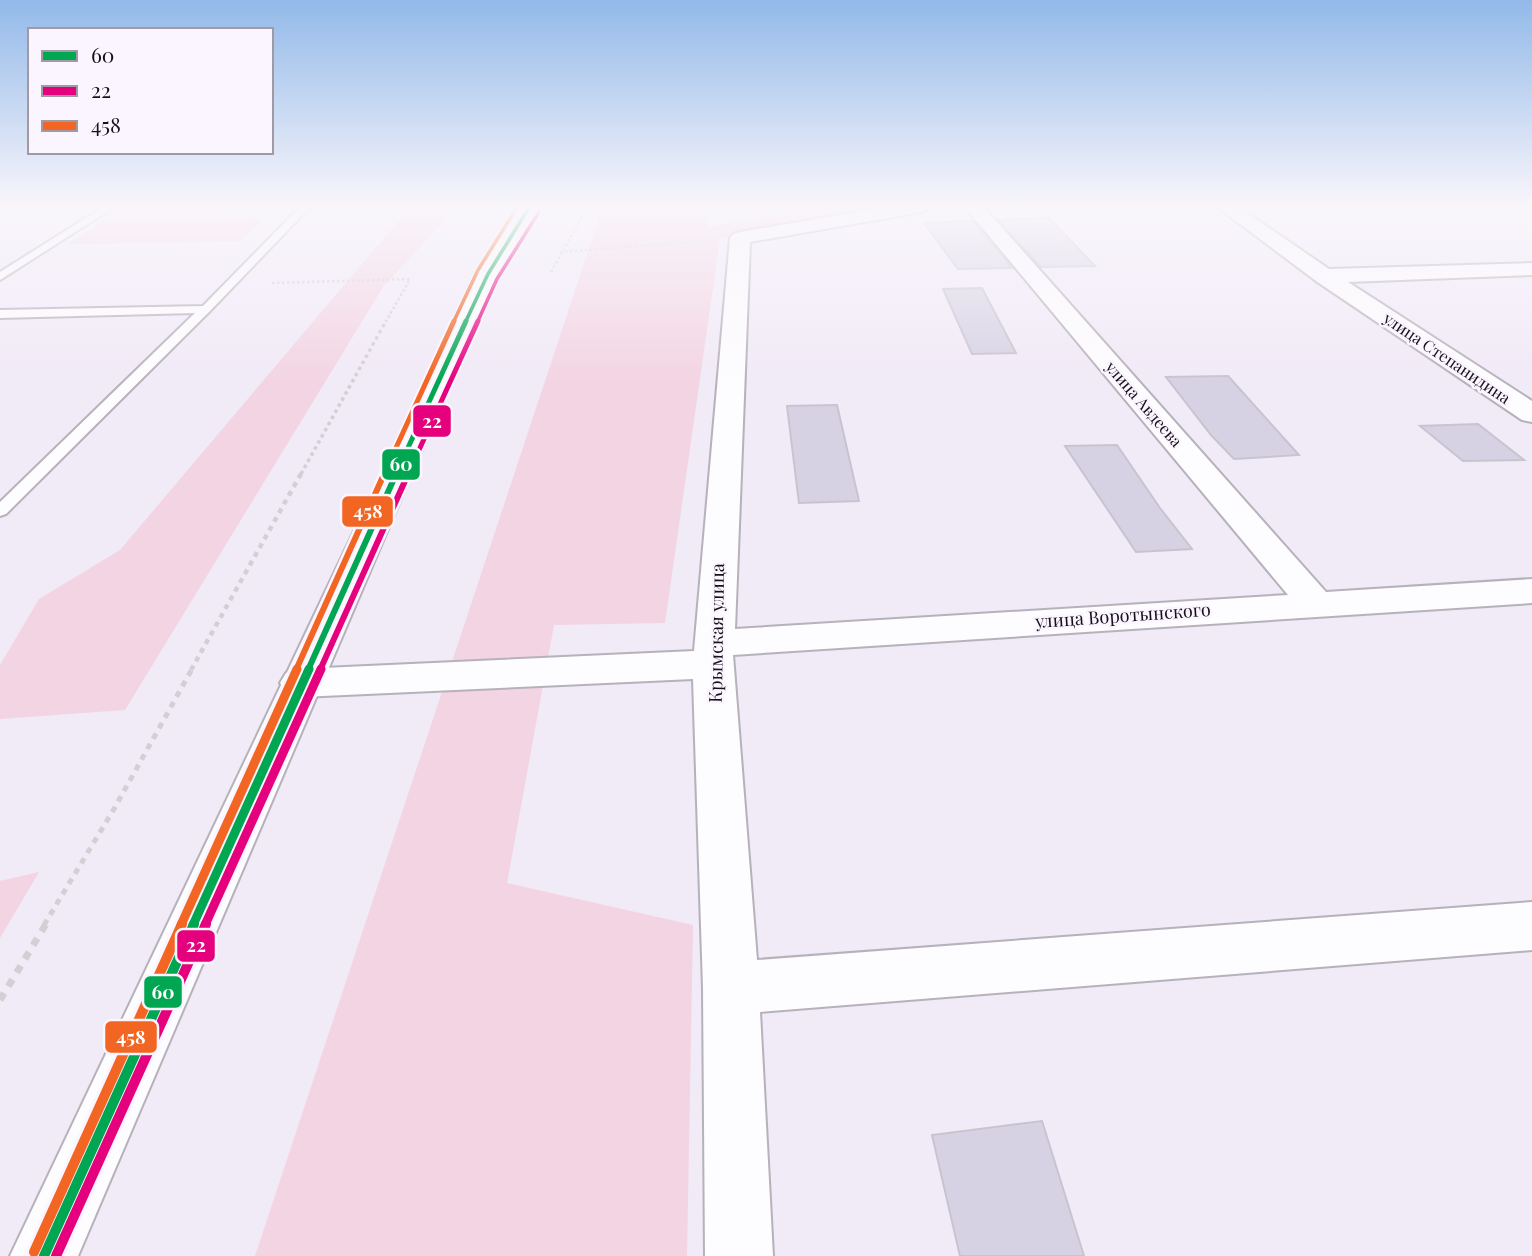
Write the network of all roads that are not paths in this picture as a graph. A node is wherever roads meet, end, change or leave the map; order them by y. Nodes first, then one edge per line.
1 (19, 265) edge
2 (249, 265) edge
3 (494, 265) edge
4 (738, 265) edge
5 (1024, 265) edge
6 (1308, 265) edge
7 (1532, 269) edge
8 (1324, 276) junction
9 (0, 277) edge
10 (206, 309) junction
11 (0, 314) edge
12 (1532, 414) edge
13 (0, 511) edge
14 (1532, 591) edge
15 (1315, 603) junction
16 (713, 653) junction
17 (301, 683) junction
18 (1532, 926) edge
19 (731, 988) junction
20 (44, 1256) edge
21 (739, 1256) edge

1 - 9 lane
2 - 10 lane
3 - 17 street
4 - 16 street, Крымская улица
5 - 15 street, улица Авдеева
6 - 8 street, улица Степанидина
7 - 8 street
8 - 12 street, улица Степанидина
10 - 11 lane
10 - 13 lane
14 - 15 street, улица Воротынского
15 - 16 street, улица Воротынского
16 - 17 street, улица Воротынского
16 - 19 street, Крымская улица
17 - 20 street
18 - 19 street
19 - 21 street, Крымская улица

